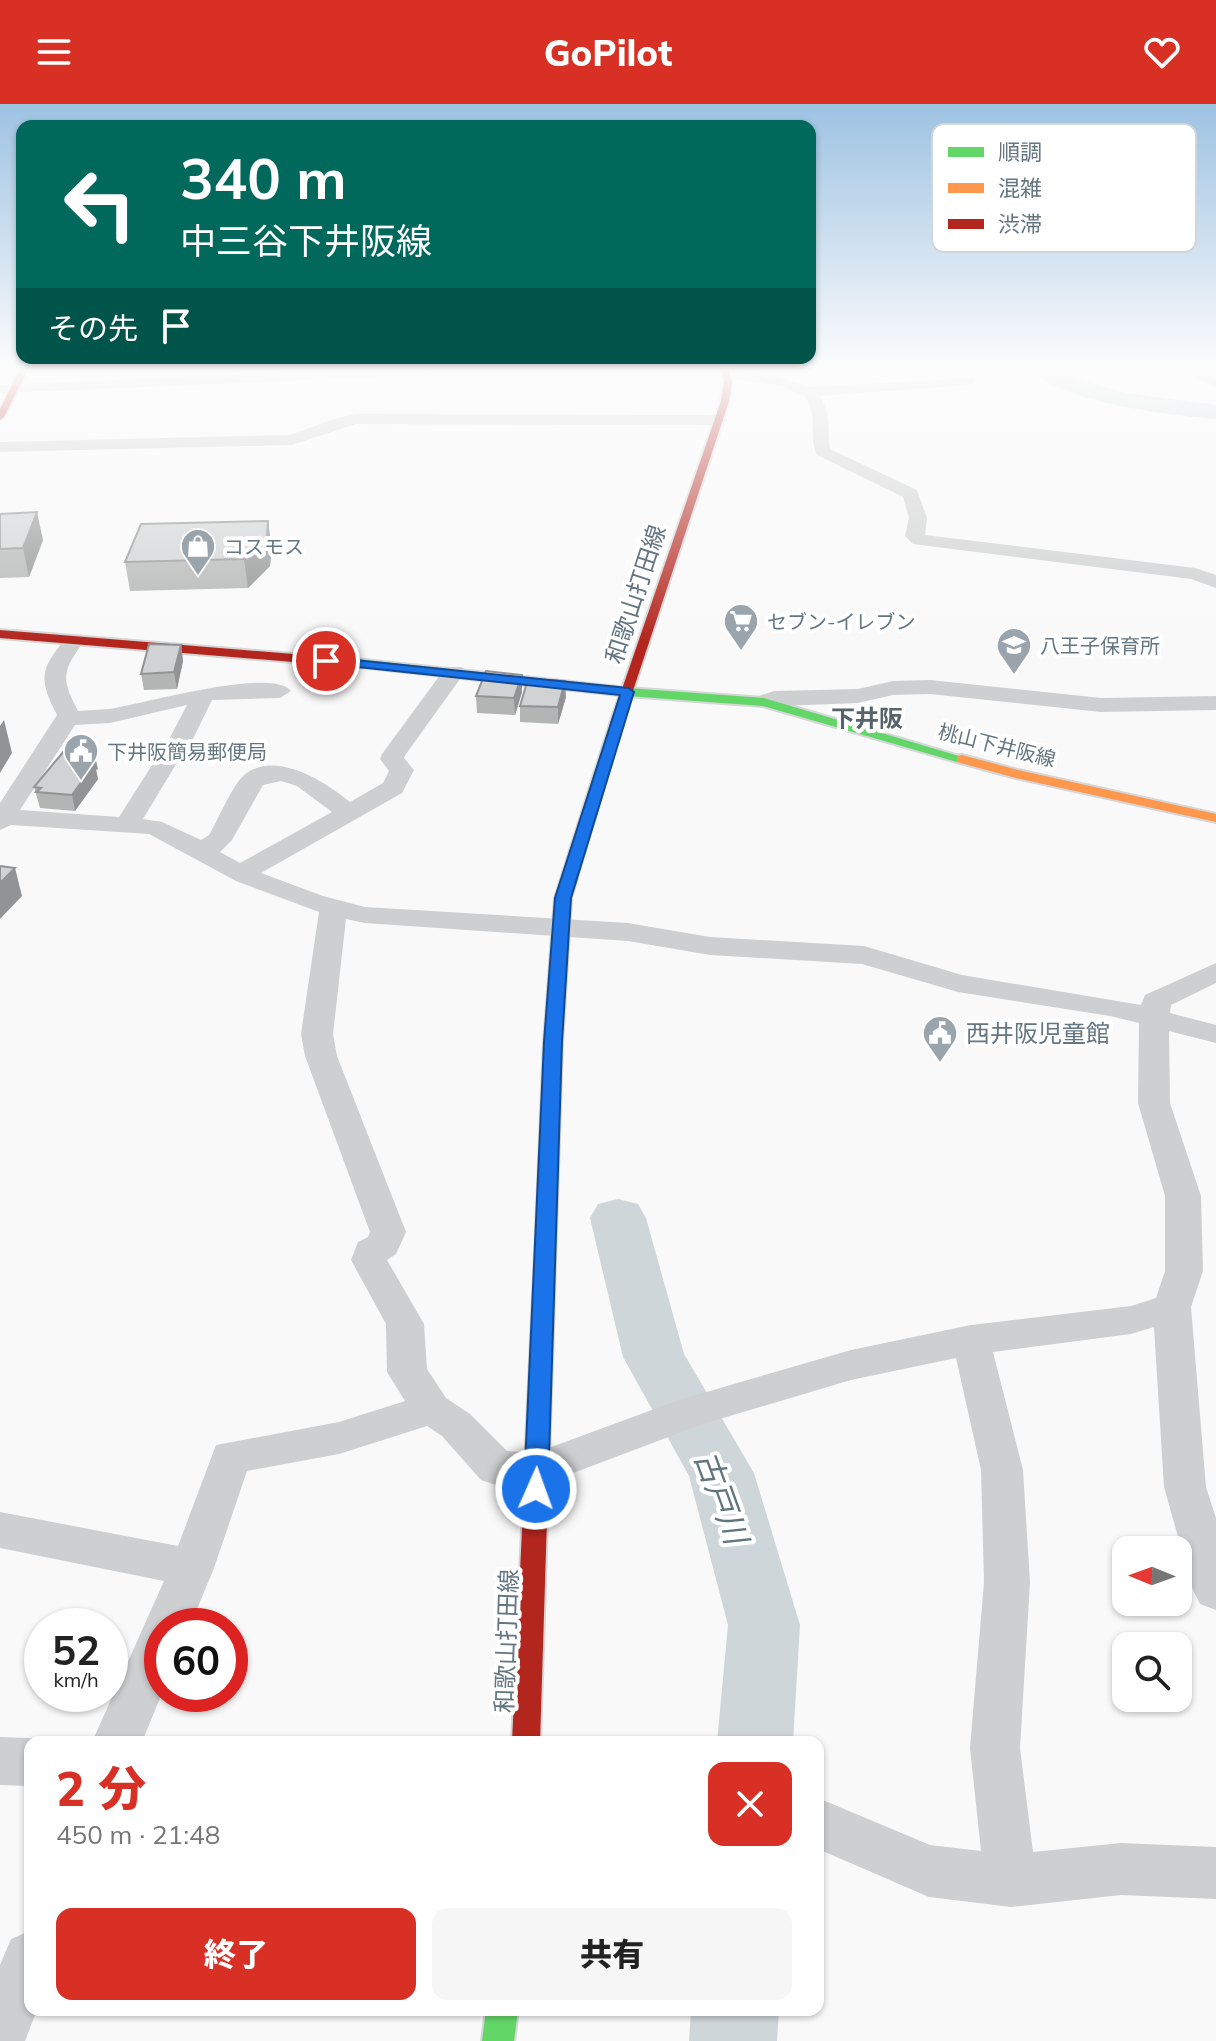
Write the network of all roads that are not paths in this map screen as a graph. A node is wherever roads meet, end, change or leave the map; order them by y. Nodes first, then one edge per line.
1 (706, 459) edge
2 (838, 459) edge
3 (1216, 582) edge
4 (0, 634) edge
5 (74, 641) junction
6 (454, 672) junction
7 (280, 691) dead end
8 (628, 692) junction
9 (204, 694) junction
10 (764, 702) junction
11 (1216, 703) edge
12 (67, 718) junction
13 (350, 814) junction
14 (1216, 818) edge
15 (2, 820) edge
16 (127, 824) junction
17 (203, 851) junction
18 (241, 873) junction
19 (333, 909) junction
20 (561, 930) junction
21 (1216, 972) edge
22 (1156, 1018) junction
23 (1216, 1034) edge
24 (1172, 1307) junction
25 (971, 1340) junction
26 (432, 1409) junction
27 (536, 1470) junction
28 (0, 1530) edge
29 (192, 1568) junction
30 (1216, 1590) edge
31 (175, 1608) edge
32 (144, 1679) edge
33 (120, 1736) edge
34 (526, 1736) edge
35 (0, 1761) edge
36 (24, 1762) edge
37 (824, 1826) edge
38 (1216, 1873) edge
39 (1011, 1881) junction
40 (24, 1973) edge
41 (501, 2016) edge
42 (0, 2034) edge
43 (498, 2041) edge

1 - 8 main road, 和歌山打田線
2 - 3 street
4 - 5 main road, 桃山下井阪線
5 - 6 main road, 桃山下井阪線
5 - 12 street
6 - 8 main road, 桃山下井阪線
6 - 13 street
7 - 9 street
8 - 10 main road, 桃山下井阪線
8 - 20 main road, 和歌山打田線
9 - 12 street
9 - 16 street
10 - 11 street
10 - 14 main road, 桃山下井阪線
12 - 15 street
13 - 17 street
13 - 18 street
15 - 16 street
16 - 17 street
17 - 18 street
18 - 19 street
19 - 20 street
19 - 26 street
20 - 22 street
20 - 27 main road, 和歌山打田線
21 - 22 street
22 - 23 street
22 - 24 street
24 - 25 street
24 - 30 street
25 - 27 street
25 - 39 street
26 - 27 street
26 - 29 street
27 - 34 main road, 和歌山打田線
28 - 29 street
29 - 31 street
32 - 33 street
35 - 36 street
37 - 39 street
38 - 39 street
40 - 42 street
41 - 43 main road

